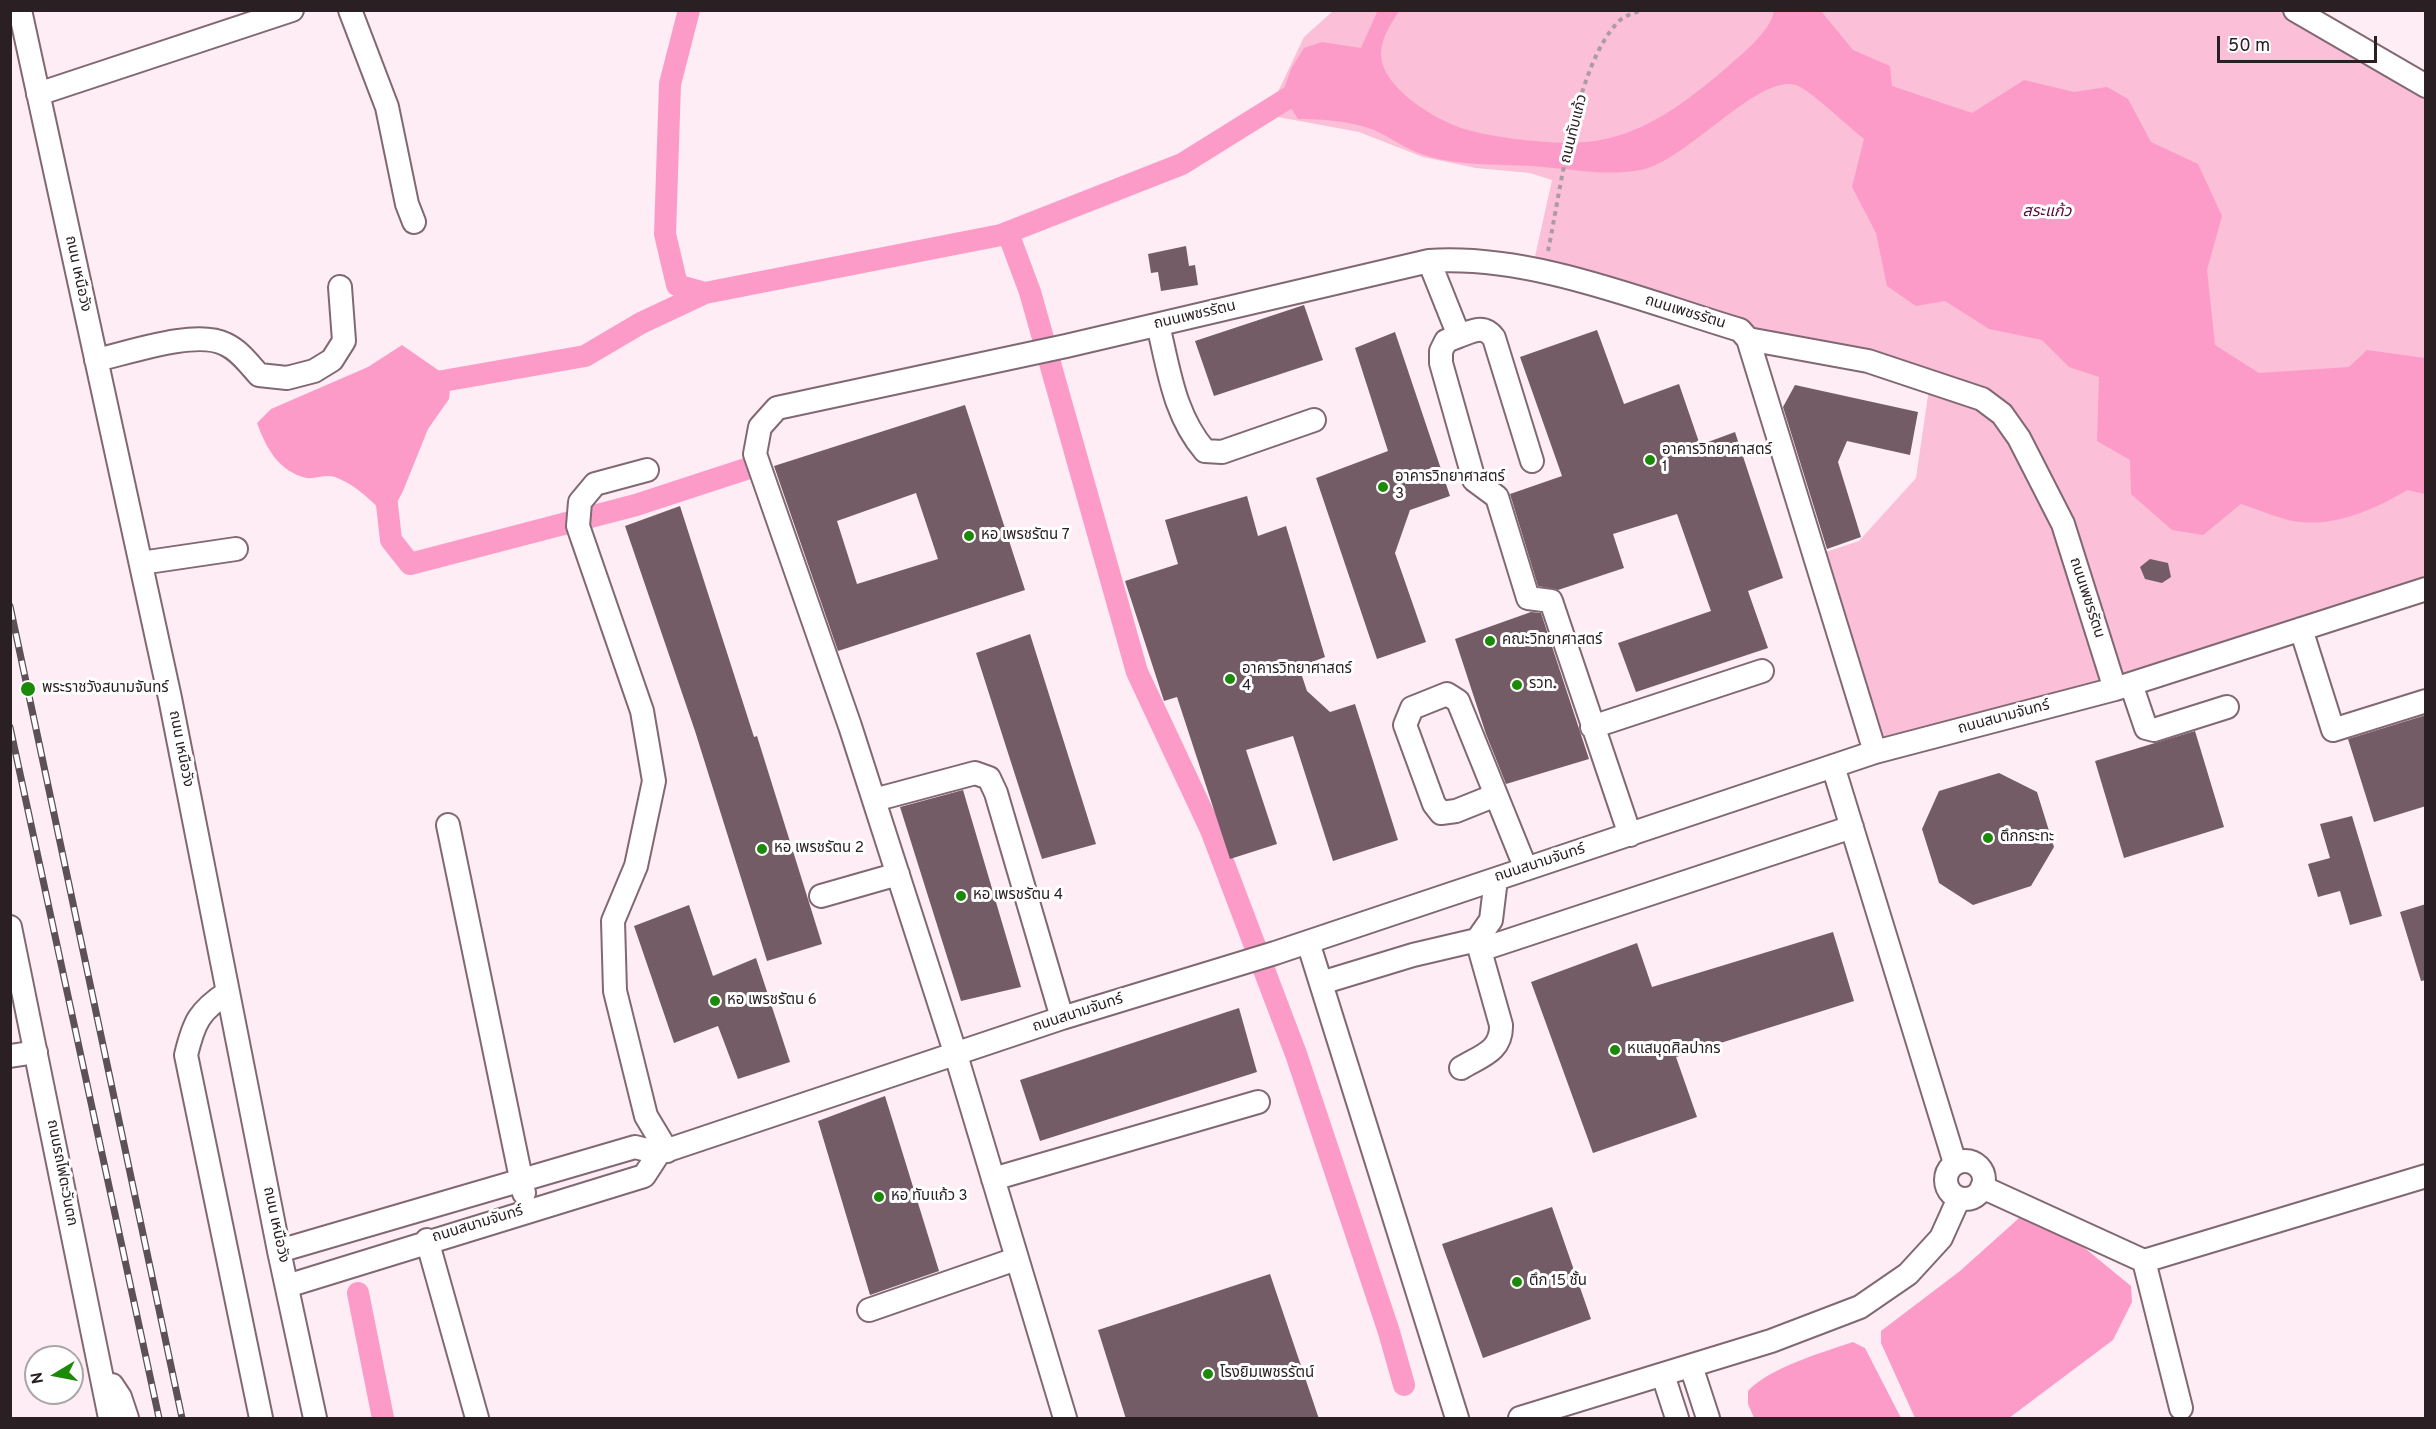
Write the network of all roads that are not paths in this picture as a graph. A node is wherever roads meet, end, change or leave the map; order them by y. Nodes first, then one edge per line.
1 (20, 10) edge
2 (350, 10) edge
3 (2295, 10) edge
4 (282, 11) edge
5 (2426, 86) edge
6 (38, 94) junction
7 (414, 222) dead end
8 (1429, 261) junction
9 (340, 287) dead end
10 (1158, 325) junction
11 (1459, 336) junction
12 (1748, 339) junction
13 (96, 360) junction
14 (1314, 420) dead end
15 (1532, 461) dead end
16 (646, 470) dead end
17 (236, 549) dead end
18 (141, 563) junction
19 (2426, 589) edge
20 (2301, 630) junction
21 (1762, 671) dead end
22 (2123, 687) junction
23 (2426, 701) edge
24 (2227, 707) dead end
25 (1592, 727) junction
26 (1875, 752) junction
27 (1833, 766) junction
28 (1496, 795) junction
29 (874, 800) junction
30 (448, 825) dead end
31 (1852, 827) junction
32 (1630, 835) junction
33 (1526, 869) junction
34 (898, 874) junction
35 (1496, 879) junction
36 (821, 896) dead end
37 (10, 927) edge
38 (1308, 942) junction
39 (1479, 945) junction
40 (1321, 983) junction
41 (228, 992) junction
42 (17, 993) edge
43 (1062, 1018) junction
44 (36, 1052) junction
45 (956, 1055) junction
46 (10, 1056) edge
47 (1461, 1068) dead end
48 (1258, 1102) dead end
49 (663, 1152) junction
50 (1955, 1163) junction
51 (2426, 1176) edge
52 (993, 1179) junction
53 (522, 1180) junction
54 (1982, 1187) junction
55 (1959, 1198) junction
56 (527, 1211) junction
57 (427, 1240) junction
58 (279, 1251) junction
59 (1016, 1259) junction
60 (2144, 1261) junction
61 (287, 1286) junction
62 (869, 1310) dead end
63 (99, 1365) junction
64 (1691, 1366) junction
65 (1663, 1375) junction
66 (2181, 1408) dead end
67 (110, 1419) edge
68 (127, 1419) edge
69 (261, 1419) edge
70 (315, 1419) edge
71 (477, 1419) edge
72 (1065, 1419) edge
73 (1457, 1419) edge
74 (1520, 1419) edge
75 (1677, 1419) edge
76 (1708, 1419) edge

1 - 6 street, ถนน เหนือวัง
2 - 7 street
3 - 5 street
4 - 6 street
6 - 13 street, ถนน เหนือวัง
8 - 10 street, ถนนเพชรรัตน
8 - 11 street
8 - 12 street, ถนนเพชรรัตน
9 - 13 street
10 - 14 street
10 - 29 street, ถนนเพชรรัตน
11 - 15 street
11 - 25 street
12 - 22 street, ถนนเพชรรัตน
12 - 26 street
13 - 18 street, ถนน เหนือวัง
16 - 49 street
17 - 18 street
18 - 41 street, ถนน เหนือวัง
19 - 20 street, ถนนสนามจันทร์
20 - 22 street, ถนนสนามจันทร์
20 - 23 street
21 - 25 street
22 - 24 street, ถนนเพชรรัตน
22 - 26 street, ถนนสนามจันทร์
25 - 32 street
26 - 27 street, ถนนสนามจันทร์
27 - 31 street
27 - 32 street, ถนนสนามจันทร์
28 - 28 street
28 - 33 street
29 - 34 street, ถนนเพชรรัตน
29 - 43 street
30 - 53 street
31 - 39 street
31 - 50 street
32 - 33 street, ถนนสนามจันทร์
33 - 35 street, ถนนสนามจันทร์
34 - 36 street
34 - 45 street, ถนนเพชรรัตน
35 - 38 street, ถนนสนามจันทร์
35 - 39 street
37 - 42 street, ถนนรถไฟตะวันตก
38 - 40 street
38 - 43 street, ถนนสนามจันทร์
39 - 40 street
39 - 47 street
40 - 73 street
41 - 58 street, ถนน เหนือวัง
41 - 69 street
42 - 44 street, ถนนรถไฟตะวันตก
43 - 45 street, ถนนสนามจันทร์
44 - 46 street
44 - 63 street, ถนนรถไฟตะวันตก
45 - 49 street, ถนนสนามจันทร์
45 - 52 street, ถนนเพชรรัตน
48 - 52 street
49 - 53 street, ถนนสนามจันทร์
49 - 56 street, ถนนสนามจันทร์
50 - 54 street
50 - 55 street
51 - 60 street
52 - 59 street, ถนนเพชรรัตน
53 - 56 street
53 - 58 street, ถนนสนามจันทร์
54 - 55 street
54 - 60 street
55 - 64 street
56 - 57 street, ถนนสนามจันทร์
57 - 61 street, ถนนสนามจันทร์
57 - 71 street
58 - 61 street, ถนน เหนือวัง
59 - 62 street
59 - 72 street, ถนนเพชรรัตน
60 - 66 street
61 - 70 street, ถนน เหนือวัง
63 - 67 street, ถนนรถไฟตะวันตก
63 - 68 street
64 - 65 street
64 - 76 street
65 - 74 street
65 - 75 street

